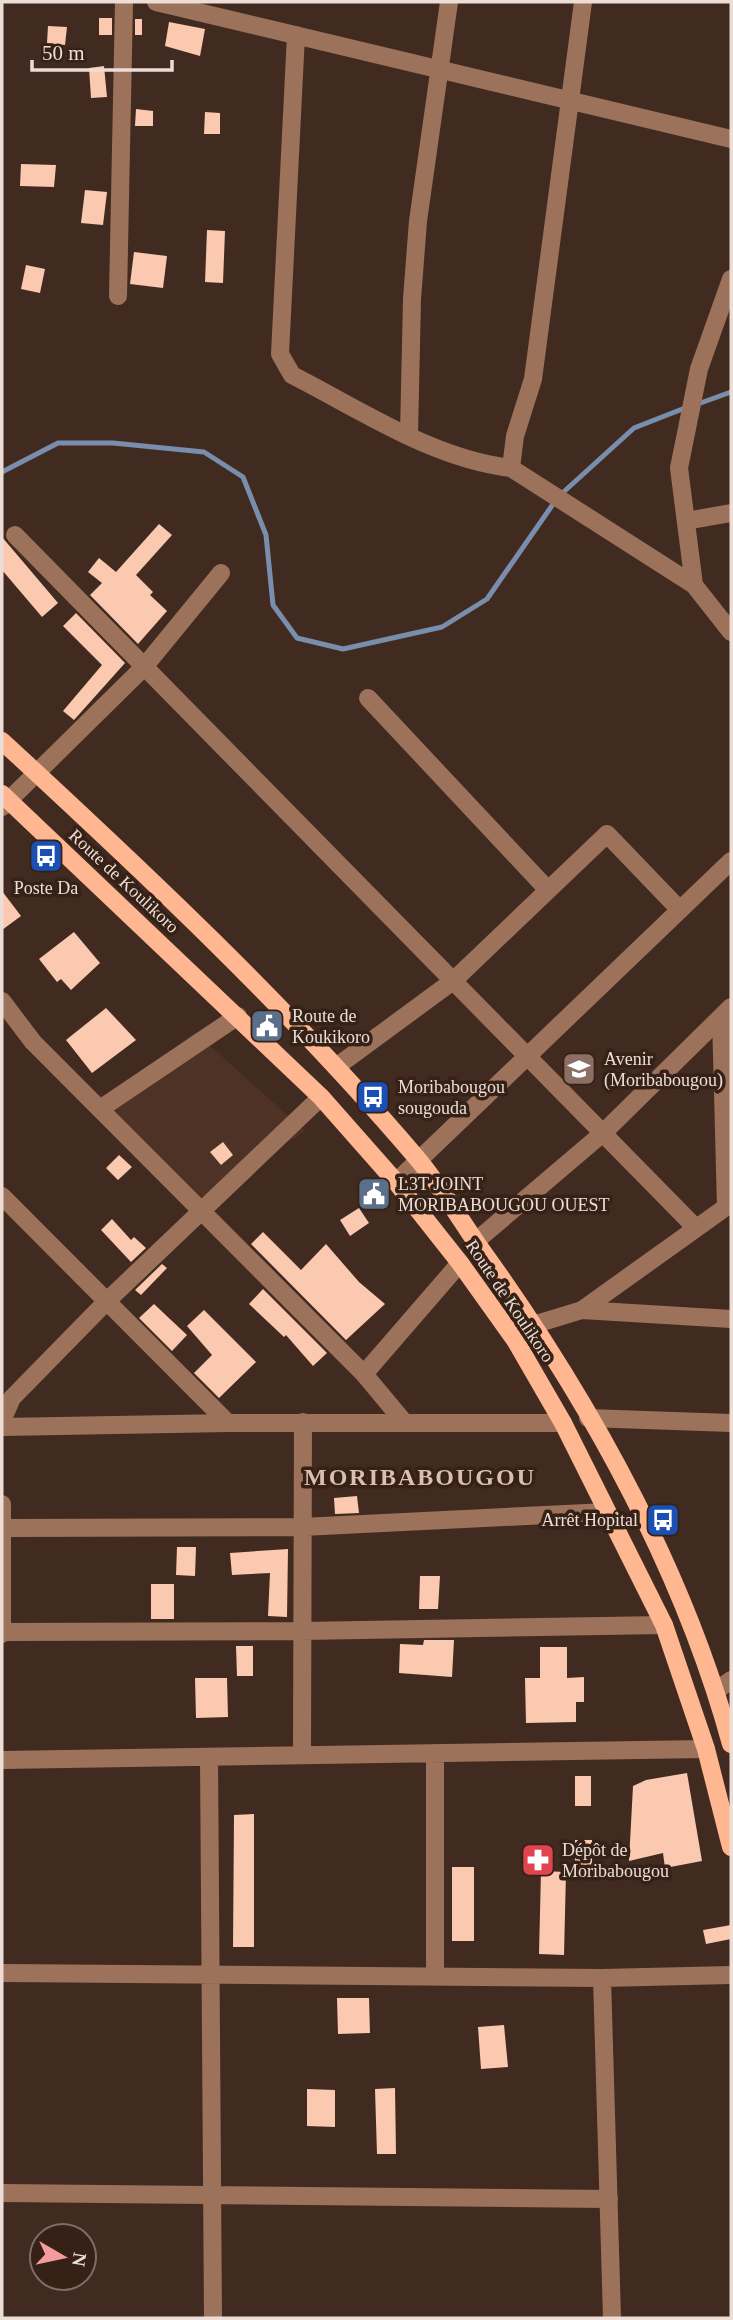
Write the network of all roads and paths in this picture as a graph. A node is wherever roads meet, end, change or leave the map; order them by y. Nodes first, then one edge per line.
1 (124, 2) edge
2 (156, 2) edge
3 (449, 2) edge
4 (583, 2) edge
5 (296, 35) junction
6 (440, 69) junction
7 (570, 101) junction
8 (731, 139) edge
9 (731, 279) edge
10 (118, 296) dead end
11 (409, 434) junction
12 (511, 468) junction
13 (731, 513) edge
14 (686, 521) junction
15 (15, 535) dead end
16 (222, 573) dead end
17 (694, 585) junction
18 (731, 632) edge
19 (144, 667) junction
20 (369, 698) dead end
21 (2, 741) edge
22 (36, 773) junction
23 (4, 801) edge
24 (731, 861) edge
25 (548, 890) junction
26 (680, 910) junction
27 (453, 981) junction
28 (2, 1001) edge
29 (726, 1012) edge
30 (237, 1016) junction
31 (528, 1057) junction
32 (336, 1067) junction
33 (321, 1097) junction
34 (100, 1109) junction
35 (603, 1133) junction
36 (418, 1160) junction
37 (396, 1182) junction
38 (2, 1196) edge
39 (200, 1210) junction
40 (695, 1227) junction
41 (476, 1241) junction
42 (460, 1263) junction
43 (107, 1301) junction
44 (582, 1310) junction
45 (731, 1319) edge
46 (536, 1324) junction
47 (364, 1374) junction
48 (7, 1392) edge
49 (588, 1418) junction
50 (2, 1421) edge
51 (303, 1422) junction
52 (404, 1422) junction
53 (228, 1423) junction
54 (563, 1423) junction
55 (731, 1423) edge
56 (2, 1427) edge
57 (2, 1504) edge
58 (607, 1512) junction
59 (302, 1527) junction
60 (2, 1528) edge
61 (664, 1625) junction
62 (302, 1631) junction
63 (2, 1633) edge
64 (724, 1685) edge
65 (731, 1744) edge
66 (706, 1749) junction
67 (435, 1753) junction
68 (302, 1755) junction
69 (209, 1757) junction
70 (2, 1760) edge
71 (731, 1847) edge
72 (2, 1973) edge
73 (211, 1975) junction
74 (731, 1975) edge
75 (435, 1977) junction
76 (602, 1978) junction
77 (2, 2193) edge
78 (212, 2195) junction
79 (609, 2199) junction
80 (213, 2318) edge
81 (612, 2318) edge

1 - 10 street
2 - 5 street
3 - 6 street
4 - 7 street
5 - 6 street
5 - 11 street
6 - 7 street
6 - 11 street
7 - 8 street
7 - 12 street
9 - 14 street
11 - 12 street
12 - 17 street
13 - 14 street
14 - 17 street
15 - 19 street
16 - 19 street
17 - 18 street
19 - 22 street
19 - 27 street
20 - 25 street
21 - 22 main road, Route de Koulikoro
22 - 23 street
22 - 32 main road, Route de Koulikoro
23 - 30 main road, Route de Koulikoro
24 - 26 street
25 - 26 street
25 - 27 street
26 - 31 street
27 - 31 street
27 - 32 street
28 - 34 street
29 - 35 street
29 - 40 street
30 - 33 main road, Route de Koulikoro
30 - 34 street
31 - 35 street
31 - 36 street
32 - 36 main road, Route de Koulikoro
33 - 37 main road, Route de Koulikoro
33 - 39 street
34 - 39 street
35 - 40 street
35 - 41 street
36 - 37 street
36 - 41 main road, Route de Koulikoro
37 - 42 main road, Route de Koulikoro
38 - 43 street
39 - 43 street
39 - 47 street
40 - 44 street
41 - 46 main road, Route de Koulikoro
42 - 47 street
42 - 54 main road, Route de Koulikoro
43 - 48 street
43 - 53 street
44 - 45 street
44 - 46 street
46 - 49 main road, Route de Koulikoro
47 - 52 street
48 - 50 street
49 - 55 street
49 - 64 main road, Route de Koulikoro
51 - 52 street
51 - 53 street
51 - 59 street
52 - 54 street
53 - 56 street
54 - 58 main road, Route de Koulikoro
57 - 60 street
58 - 59 street
58 - 61 main road, Route de Koulikoro
59 - 60 street
59 - 62 street
60 - 63 street
61 - 62 street
61 - 66 main road, Route de Koulikoro
62 - 63 street
62 - 68 street
64 - 65 main road, Route de Koulikoro
66 - 67 street
66 - 71 main road, Route de Koulikoro
67 - 68 street
67 - 75 street
68 - 69 street
69 - 70 street
69 - 73 street
72 - 73 street
73 - 75 street
73 - 78 street
74 - 76 street
75 - 76 street
76 - 79 street
77 - 78 street
78 - 79 street
78 - 80 street
79 - 81 street

